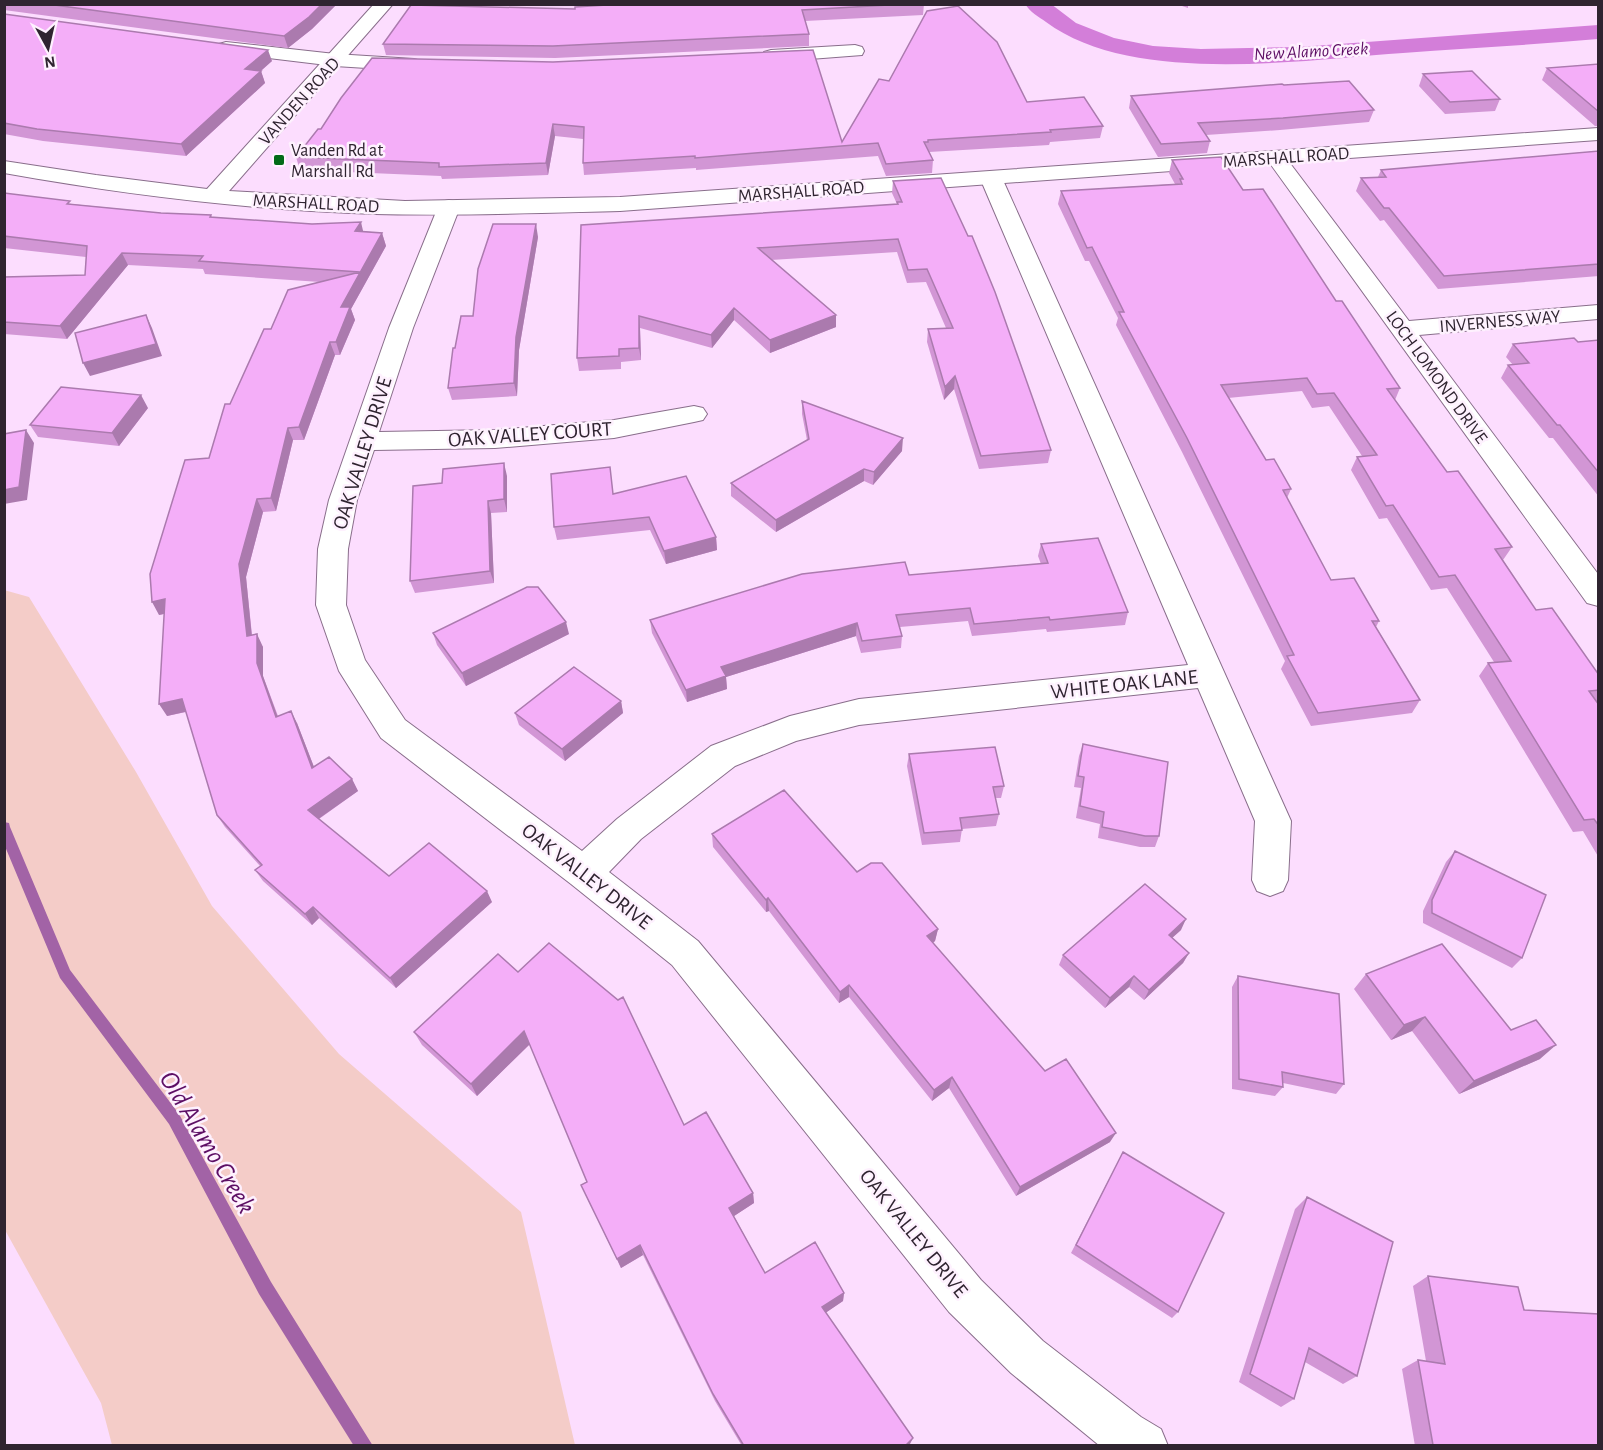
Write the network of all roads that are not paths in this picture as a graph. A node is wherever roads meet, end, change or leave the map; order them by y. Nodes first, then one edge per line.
1 (384, 4) edge
2 (207, 45) edge
3 (855, 51) dead end
4 (750, 58) edge
5 (335, 60) junction
6 (435, 66) edge
7 (1599, 134) edge
8 (1276, 158) junction
9 (4, 167) edge
10 (991, 178) junction
11 (213, 196) junction
12 (449, 207) junction
13 (1599, 312) edge
14 (1402, 329) junction
15 (694, 414) dead end
16 (364, 441) junction
17 (1599, 596) edge
18 (1208, 675) junction
19 (584, 873) junction
20 (1270, 880) dead end
21 (1144, 1446) edge

1 - 5 street, VANDEN ROAD
2 - 5 street
3 - 4 street
5 - 6 street
5 - 11 street, VANDEN ROAD
7 - 8 street, MARSHALL ROAD
8 - 10 street, MARSHALL ROAD
8 - 14 street, LOCH LOMOND DRIVE
9 - 11 street, MARSHALL ROAD
10 - 12 street, MARSHALL ROAD
10 - 18 street, WHITE OAK LANE
11 - 12 street, MARSHALL ROAD
12 - 16 street, OAK VALLEY DRIVE
13 - 14 street, INVERNESS WAY
14 - 17 street, LOCH LOMOND DRIVE
15 - 16 street, OAK VALLEY COURT
16 - 19 street, OAK VALLEY DRIVE
18 - 19 street, WHITE OAK LANE
18 - 20 street
19 - 21 street, OAK VALLEY DRIVE

